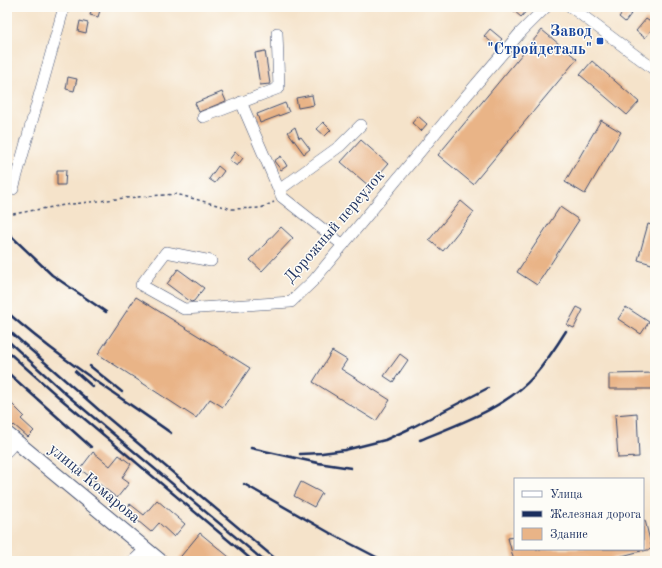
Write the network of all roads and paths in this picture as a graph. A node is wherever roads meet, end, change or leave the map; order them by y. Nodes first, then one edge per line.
1 (64, 7) edge
2 (546, 7) edge
3 (571, 7) edge
4 (277, 33) dead end
5 (655, 70) edge
6 (240, 102) junction
7 (203, 117) dead end
8 (361, 125) dead end
9 (7, 186) edge
10 (281, 193) junction
11 (7, 215) edge
12 (343, 245) junction
13 (211, 261) dead end
14 (10, 442) edge
15 (146, 549) junction
16 (133, 561) edge
17 (160, 561) edge

1 - 9 street
2 - 12 street, Дорожный переулок
3 - 5 street
4 - 6 street
6 - 7 street
6 - 10 street
8 - 10 street
10 - 11 path
10 - 12 street
12 - 13 street, Дорожный переулок
14 - 15 main road, улица Комарова
15 - 16 street
15 - 17 main road, улица Комарова

